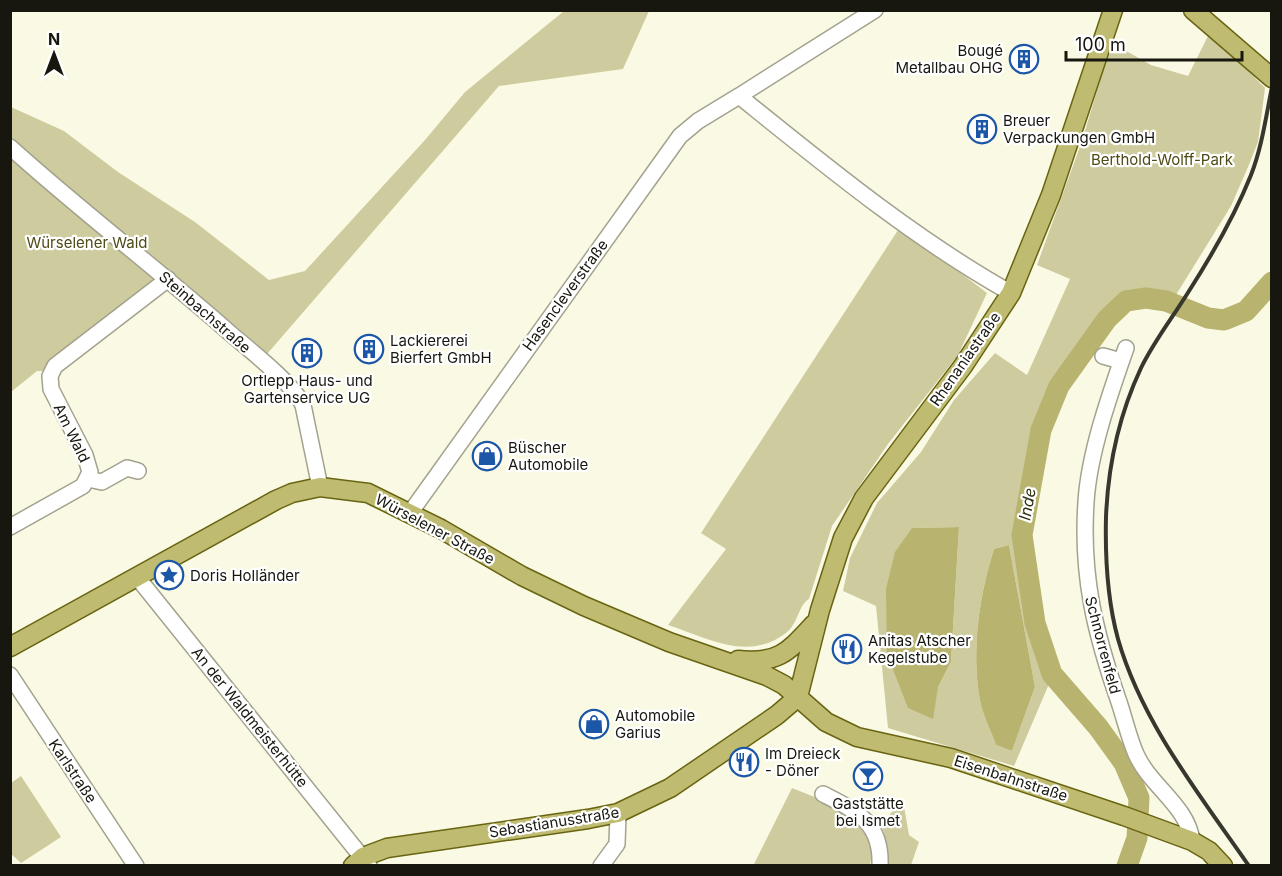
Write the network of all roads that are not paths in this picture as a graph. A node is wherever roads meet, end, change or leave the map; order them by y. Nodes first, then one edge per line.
1 (875, 10) edge
2 (1113, 10) edge
3 (1193, 10) edge
4 (1272, 78) edge
5 (739, 96) junction
6 (10, 147) edge
7 (168, 279) junction
8 (1011, 293) junction
9 (1103, 356) dead end
10 (138, 471) dead end
11 (88, 479) junction
12 (320, 487) junction
13 (410, 513) junction
14 (10, 527) edge
15 (136, 577) junction
16 (817, 620) junction
17 (12, 644) edge
18 (717, 659) junction
19 (10, 675) edge
20 (798, 697) junction
21 (823, 794) dead end
22 (618, 813) junction
23 (1192, 841) junction
24 (362, 863) edge
25 (136, 866) edge
26 (601, 866) edge
27 (880, 866) edge
28 (1223, 866) edge

1 - 5 street, Hasencleverstraße
2 - 8 main road, Rhenaniastraße
3 - 4 main road
5 - 8 street
5 - 13 street, Hasencleverstraße
6 - 7 street, Steinbachstraße
7 - 11 street, Am Wald
7 - 12 street, Steinbachstraße
8 - 16 main road, Rhenaniastraße
9 - 23 street, Schnorrenfeld
10 - 11 street
11 - 14 street, Am Wald
12 - 13 main road, Würselener Straße
12 - 15 main road, Würselener Straße
13 - 18 main road, Würselener Straße
15 - 17 main road, Würselener Straße
15 - 24 street, An der Waldmeisterhütte
16 - 18 main road
16 - 20 main road, Rhenaniastraße
18 - 20 main road, Würselener Straße
19 - 25 street, Karlstraße
20 - 22 main road, Sebastianusstraße
20 - 23 main road, Eisenbahnstraße
21 - 27 street
22 - 24 main road, Sebastianusstraße
22 - 26 street
23 - 28 main road, Eisenbahnstraße

